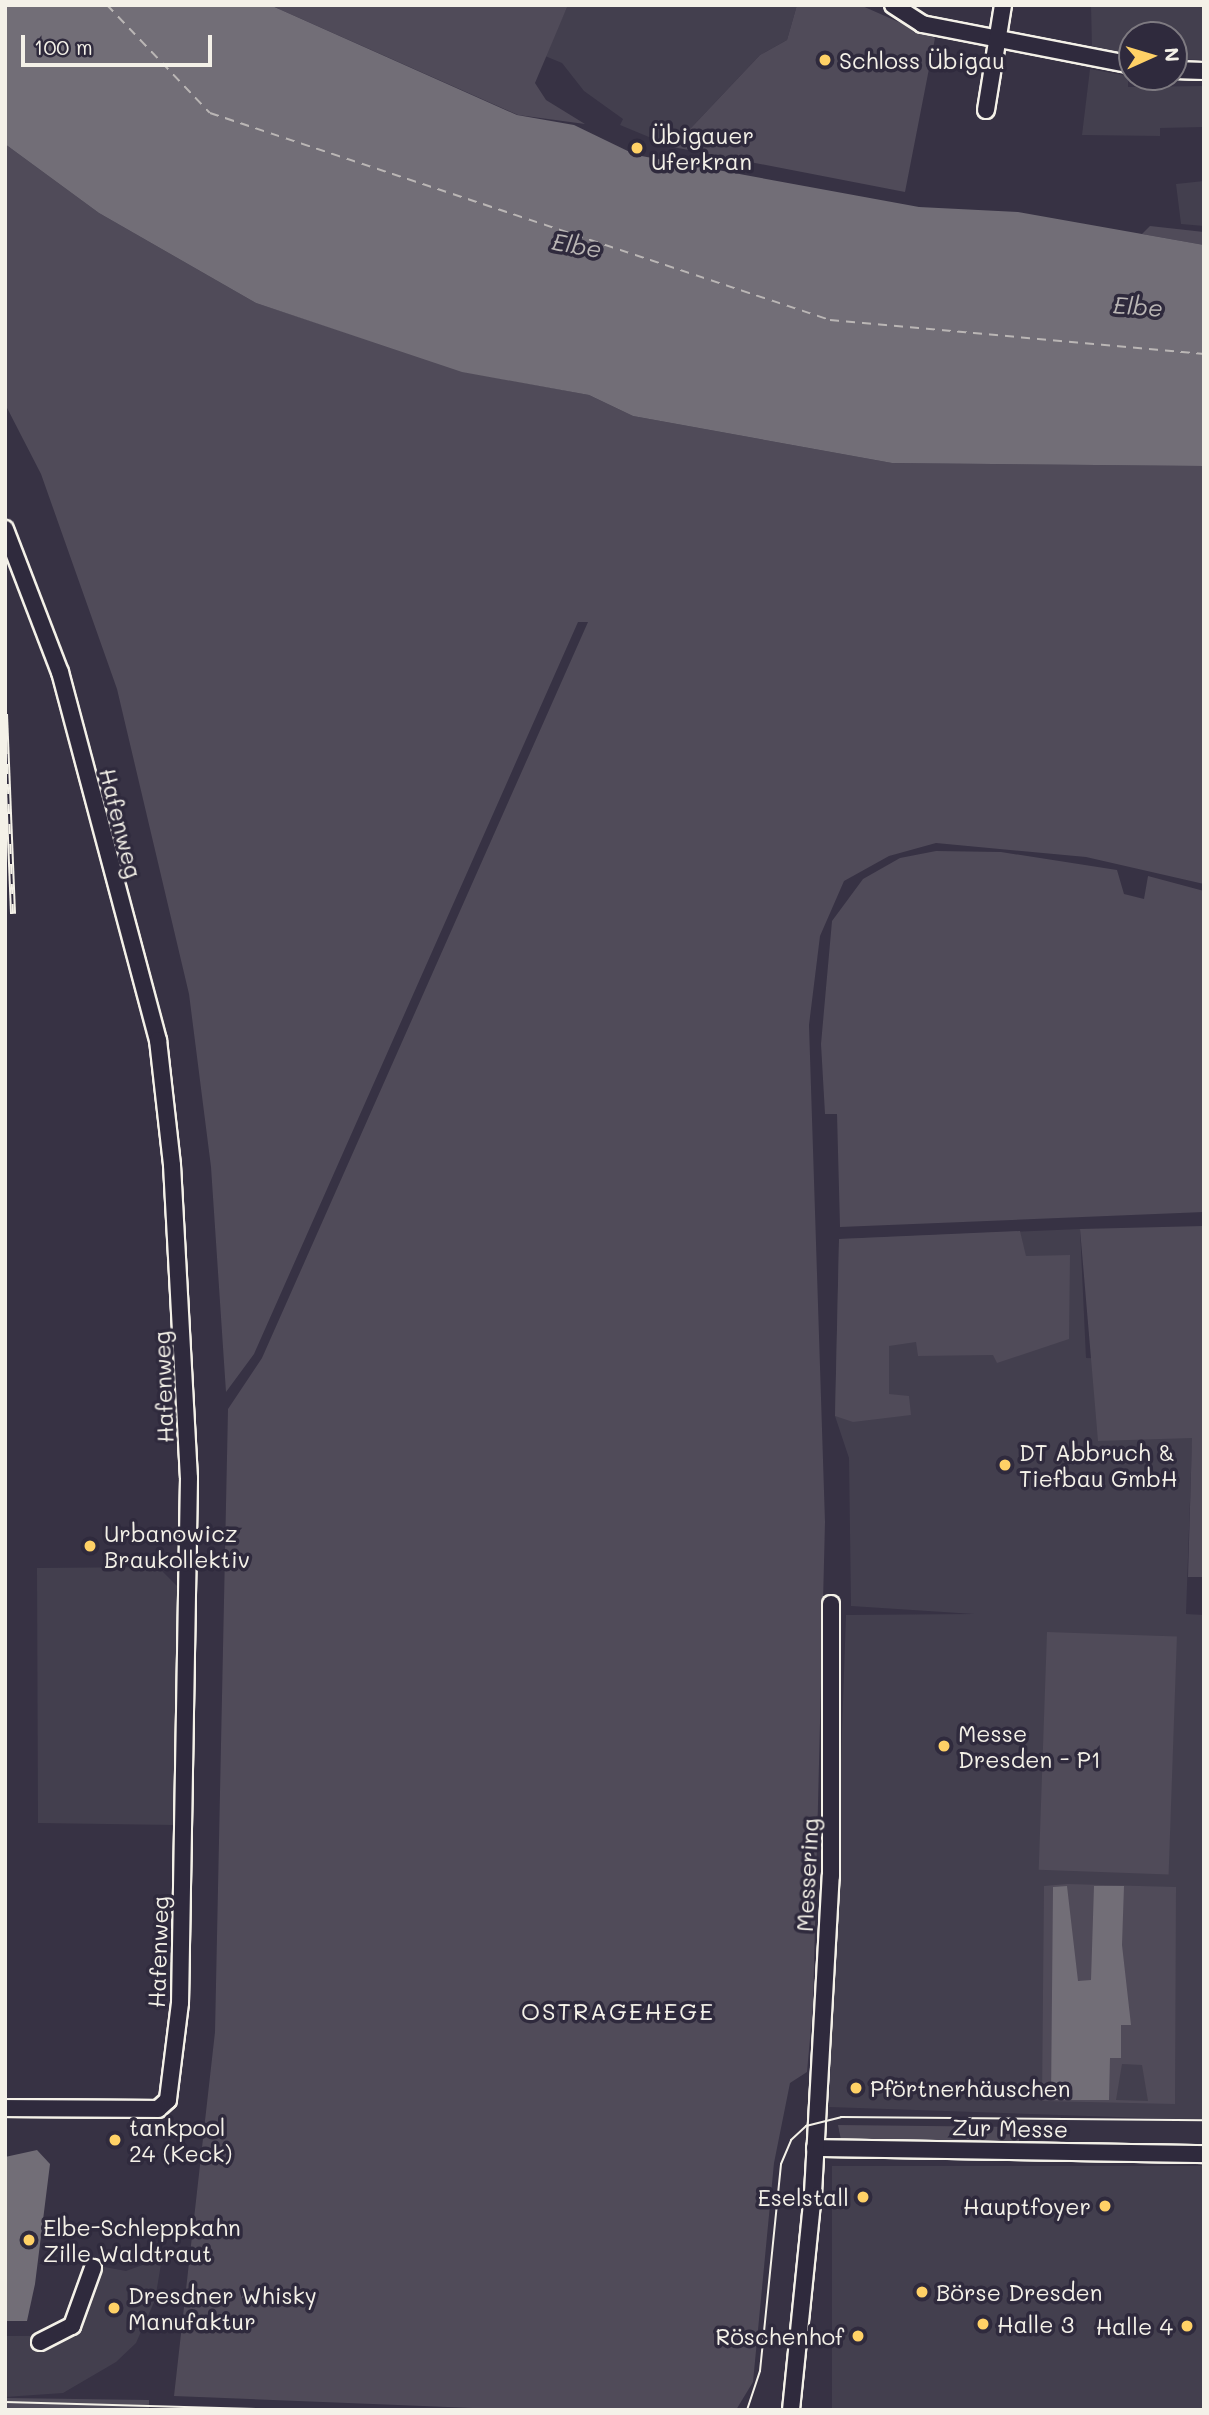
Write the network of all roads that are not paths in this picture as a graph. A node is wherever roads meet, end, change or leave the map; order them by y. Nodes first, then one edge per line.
1 (892, 5) edge
2 (1003, 5) edge
3 (1001, 41) junction
4 (1118, 62) edge
5 (986, 110) dead end
6 (5, 529) edge
7 (831, 1604) dead end
8 (5, 2108) edge
9 (816, 2148) junction
10 (1204, 2154) edge
11 (93, 2269) dead end
12 (40, 2342) dead end
13 (790, 2410) edge

1 - 3 street
2 - 3 street
3 - 4 street
3 - 5 street
6 - 8 street, Hafenweg
7 - 9 street, Messering
9 - 10 street, Zur Messe
9 - 13 street, Messering
11 - 12 street

